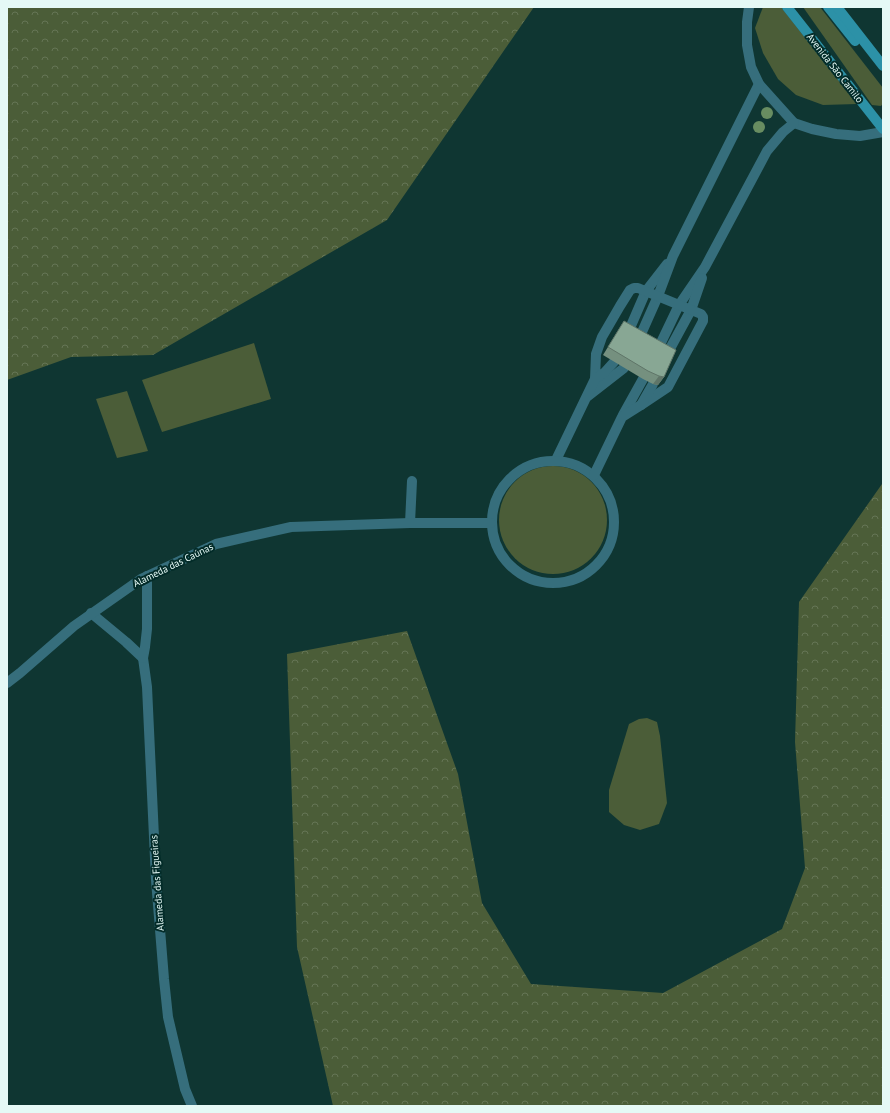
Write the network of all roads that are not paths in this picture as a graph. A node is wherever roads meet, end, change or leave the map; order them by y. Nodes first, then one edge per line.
1 (749, 7) edge
2 (787, 7) edge
3 (828, 7) edge
4 (838, 7) edge
5 (871, 52) junction
6 (883, 66) edge
7 (759, 84) junction
8 (794, 123) junction
9 (883, 130) edge
10 (673, 256) junction
11 (705, 267) junction
12 (646, 291) junction
13 (658, 296) junction
14 (679, 305) junction
15 (691, 310) junction
16 (627, 335) edge
17 (638, 341) edge
18 (656, 351) edge
19 (666, 356) edge
20 (614, 362) edge
21 (624, 368) edge
22 (595, 379) junction
23 (642, 379) edge
24 (653, 384) edge
25 (587, 397) junction
26 (641, 405) junction
27 (622, 417) junction
28 (556, 460) junction
29 (594, 475) junction
30 (412, 481) dead end
31 (410, 523) junction
32 (491, 523) junction
33 (147, 576) junction
34 (91, 613) junction
35 (143, 658) junction
36 (7, 683) edge
37 (192, 1106) edge

1 - 7 street
2 - 9 main road, Avenida São Camilo
3 - 5 main road
4 - 5 main road
5 - 6 main road
7 - 8 street
7 - 10 street
8 - 9 street
8 - 11 street
10 - 12 street
10 - 13 street
11 - 14 street
11 - 15 street
12 - 13 street
12 - 16 street
12 - 22 street
13 - 14 street
13 - 17 street
14 - 15 street
14 - 18 street
15 - 19 street
15 - 26 street
20 - 22 street
21 - 25 street
22 - 25 street
23 - 27 street
24 - 26 street
25 - 28 street
26 - 27 street
27 - 29 street
28 - 29 street
28 - 32 street
29 - 32 street
30 - 31 street
31 - 32 street, Alameda das Caúnas
31 - 33 street, Alameda das Caúnas
33 - 34 street, Alameda das Caúnas
33 - 35 street, Alameda das Figueiras
34 - 35 street
34 - 36 street, Alameda das Caúnas
35 - 37 street, Alameda das Figueiras

